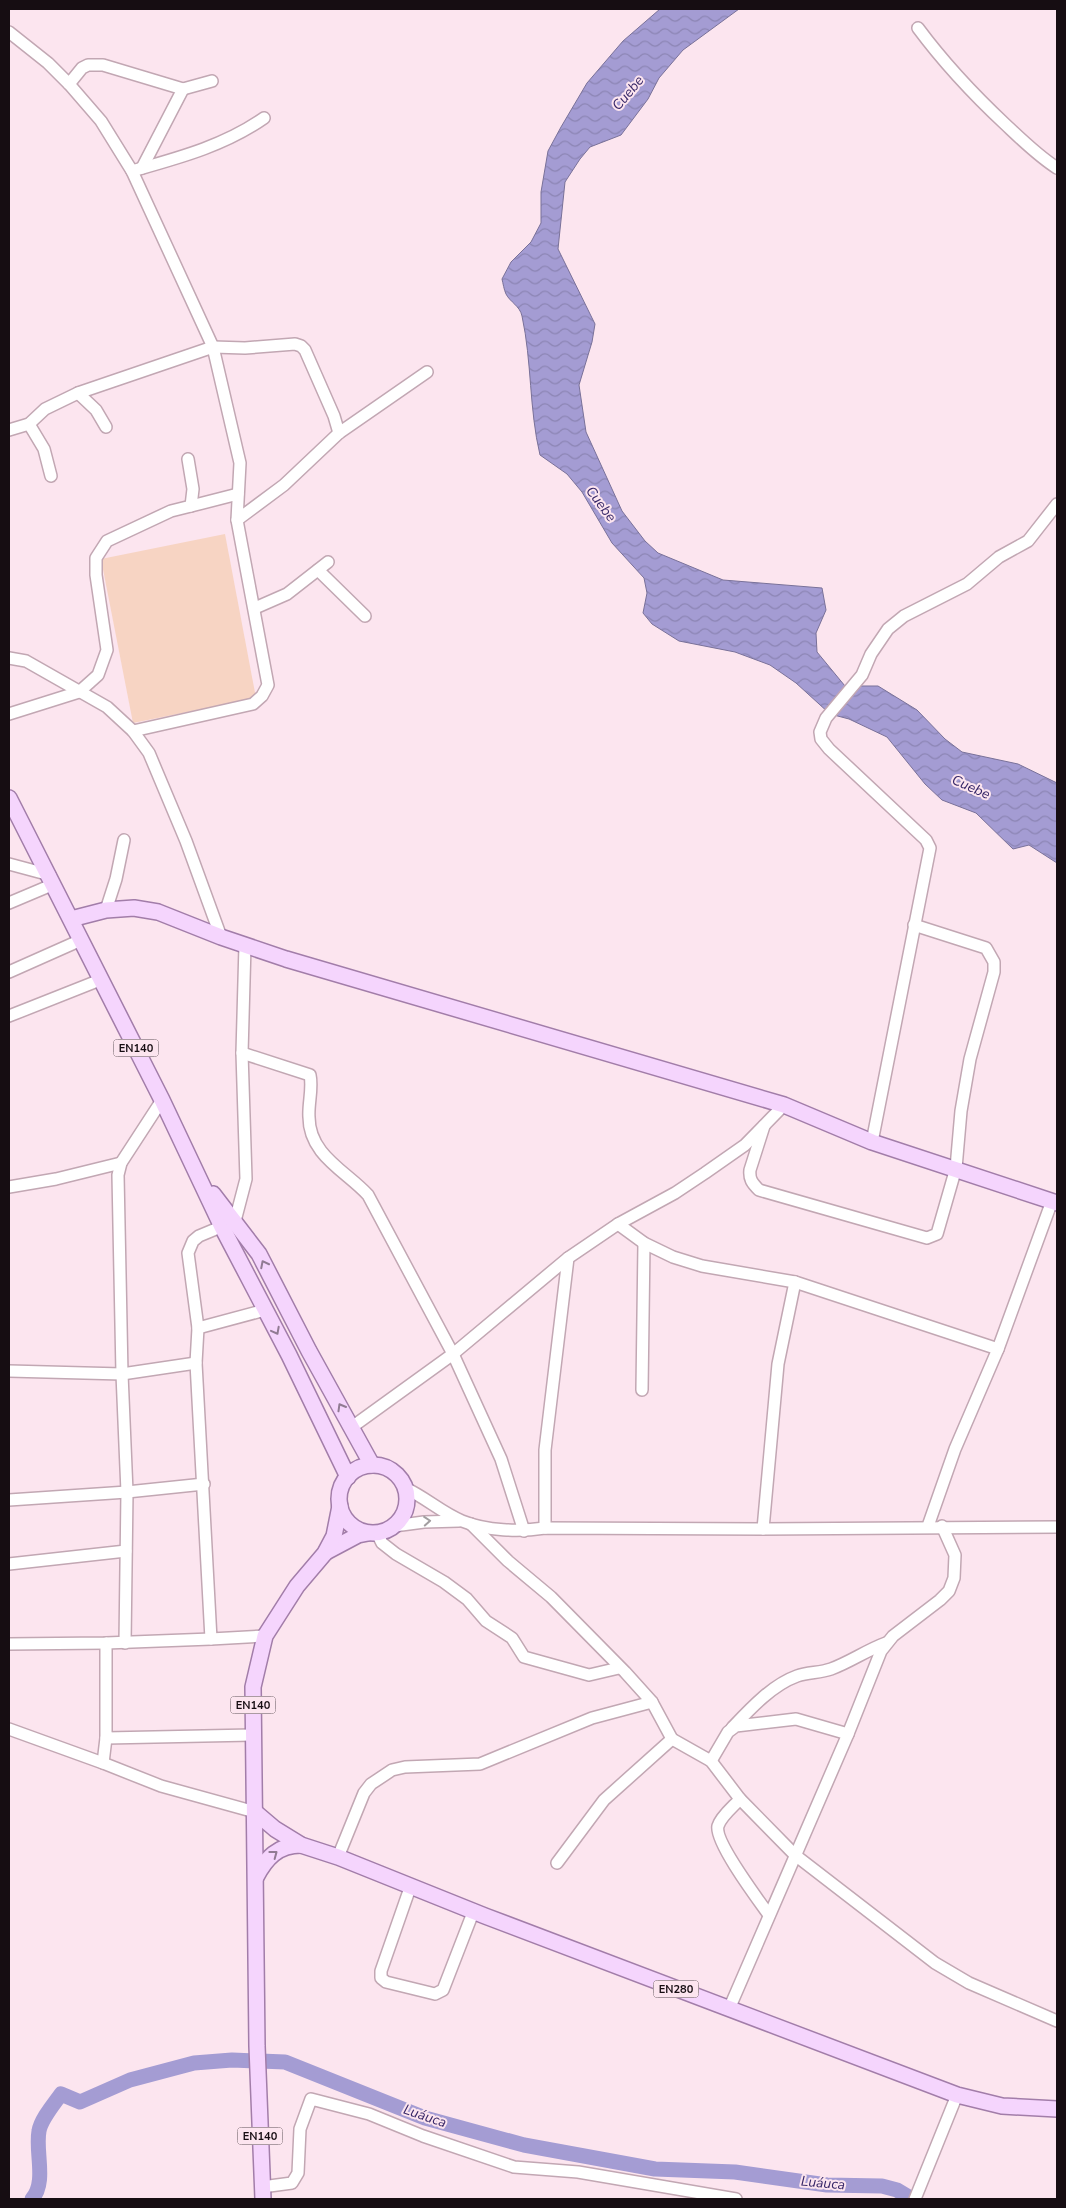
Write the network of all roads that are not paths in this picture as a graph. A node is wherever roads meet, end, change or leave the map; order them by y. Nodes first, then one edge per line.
1 (918, 28) dead end
2 (9, 32) edge
3 (212, 81) dead end
4 (70, 84) junction
5 (184, 88) junction
6 (264, 118) dead end
7 (1057, 168) edge
8 (137, 170) junction
9 (213, 347) junction
10 (427, 372) dead end
11 (78, 393) junction
12 (29, 424) junction
13 (106, 427) dead end
14 (9, 430) edge
15 (339, 433) junction
16 (188, 459) dead end
17 (51, 476) dead end
18 (238, 494) junction
19 (1057, 504) edge
20 (191, 506) junction
21 (237, 520) junction
22 (328, 562) dead end
23 (318, 570) junction
24 (255, 608) junction
25 (365, 616) dead end
26 (9, 658) edge
27 (79, 692) junction
28 (9, 714) edge
29 (133, 731) junction
30 (9, 798) edge
31 (124, 840) dead end
32 (9, 864) edge
33 (52, 880) junction
34 (9, 904) edge
35 (106, 910) junction
36 (71, 919) junction
37 (914, 925) junction
38 (221, 937) junction
39 (81, 940) junction
40 (245, 945) junction
41 (9, 972) edge
42 (100, 980) junction
43 (9, 1016) edge
44 (242, 1054) junction
45 (162, 1100) junction
46 (784, 1106) junction
47 (764, 1126) junction
48 (872, 1142) junction
49 (122, 1163) junction
50 (956, 1168) junction
51 (9, 1186) edge
52 (1055, 1202) edge
53 (229, 1224) junction
54 (618, 1224) junction
55 (644, 1243) junction
56 (568, 1258) junction
57 (795, 1282) junction
58 (265, 1310) junction
59 (198, 1328) junction
60 (998, 1349) junction
61 (453, 1354) junction
62 (196, 1363) junction
63 (9, 1371) edge
64 (122, 1374) junction
65 (642, 1390) dead end
66 (352, 1428) junction
67 (372, 1465) junction
68 (348, 1477) junction
69 (204, 1484) junction
70 (405, 1488) junction
71 (127, 1492) junction
72 (9, 1500) edge
73 (340, 1506) junction
74 (466, 1522) junction
75 (394, 1526) junction
76 (928, 1526) junction
77 (942, 1526) junction
78 (1057, 1527) edge
79 (545, 1528) junction
80 (763, 1529) junction
81 (524, 1531) junction
82 (372, 1533) junction
83 (126, 1551) junction
84 (325, 1553) junction
85 (9, 1564) edge
86 (265, 1636) junction
87 (211, 1639) junction
88 (125, 1643) junction
89 (886, 1643) junction
90 (9, 1644) edge
91 (106, 1644) junction
92 (619, 1668) junction
93 (652, 1702) junction
94 (732, 1728) junction
95 (9, 1729) edge
96 (848, 1734) junction
97 (252, 1735) junction
98 (106, 1738) junction
99 (672, 1739) junction
100 (711, 1761) junction
101 (103, 1763) junction
102 (740, 1799) junction
103 (255, 1812) junction
104 (301, 1845) junction
105 (796, 1855) junction
106 (338, 1857) junction
107 (557, 1863) dead end
108 (256, 1877) junction
109 (411, 1885) junction
110 (474, 1910) junction
111 (769, 1915) junction
112 (729, 2009) junction
113 (1057, 2021) edge
114 (957, 2094) junction
115 (1057, 2110) edge
116 (262, 2193) edge
117 (917, 2194) edge
118 (736, 2199) edge

1 - 7 street
2 - 4 street
3 - 5 street
4 - 5 street
4 - 8 street
5 - 8 street
6 - 8 street
8 - 9 street
9 - 11 street
9 - 15 street
9 - 18 street
10 - 15 street
11 - 12 street
11 - 13 street
12 - 14 street
12 - 17 street
15 - 21 street
16 - 20 street
18 - 20 street
18 - 21 street
19 - 37 street
20 - 27 street
21 - 24 street
22 - 23 street
23 - 24 street
23 - 25 street
24 - 29 street
26 - 27 street
27 - 28 street
27 - 29 street
29 - 38 street
30 - 33 main road, EN140
31 - 35 street
32 - 33 street
33 - 34 street
33 - 36 main road, EN140
35 - 36 main road
35 - 38 main road
36 - 39 main road, EN140
37 - 48 street
37 - 50 street
38 - 40 main road
39 - 41 street
39 - 42 main road, EN140
40 - 44 street
40 - 46 main road
42 - 43 street
42 - 45 main road, EN140
44 - 53 street
44 - 61 street
45 - 49 street
45 - 53 main road, EN140
46 - 47 street
46 - 48 main road
47 - 50 street
47 - 54 street
48 - 50 main road
49 - 51 street
49 - 64 street
50 - 52 main road
52 - 60 street
53 - 58 main road, EN140
53 - 59 street
66 -> 53 main road, EN140
54 - 55 street
54 - 56 street
55 - 57 street
55 - 65 street
56 - 61 street
56 - 79 street
57 - 60 street
57 - 80 street
58 - 59 street
58 -> 68 main road, EN140
59 - 62 street
60 - 76 street
61 - 66 street
61 - 81 street
62 - 64 street
62 - 69 street
63 - 64 street
64 - 71 street
66 - 67 main road, EN140
67 - 68 main road
67 - 70 main road
68 - 73 main road, EN140
69 - 71 street
69 - 87 street
70 - 74 street
70 - 75 main road
71 - 72 street
71 - 83 street
73 - 82 main road
73 - 84 main road, EN140
75 -> 74 street
74 - 81 street
74 - 92 street
75 - 82 main road, EN140
76 - 77 street
76 - 80 street
77 - 78 street
77 - 89 street
79 - 80 street
79 - 81 street
82 - 84 main road, EN140
82 - 92 street
83 - 85 street
83 - 88 street
84 - 86 main road, EN140
86 - 87 street
86 - 97 main road, EN140
87 - 88 street
88 - 91 street
89 - 94 street
89 - 96 street
90 - 91 street
91 - 98 street
92 - 93 street
93 - 99 street
93 - 106 street
94 - 96 street
94 - 100 street
95 - 101 street
96 - 105 street
97 - 98 street
97 - 103 main road, EN140
98 - 101 street
99 - 100 street
99 - 107 street
100 - 102 street
101 - 103 street
102 - 105 street
102 - 111 street
103 - 104 main road, EN280
103 - 108 main road, EN140
104 - 106 main road, EN280
108 -> 104 main road
105 - 111 street
105 - 113 street
106 - 109 main road, EN280
108 - 116 main road, EN140
109 - 110 main road, EN280
109 - 110 street
110 - 112 main road, EN280
111 - 112 street
112 - 114 main road, EN280
114 - 115 main road, EN280
114 - 117 street
116 - 118 street

